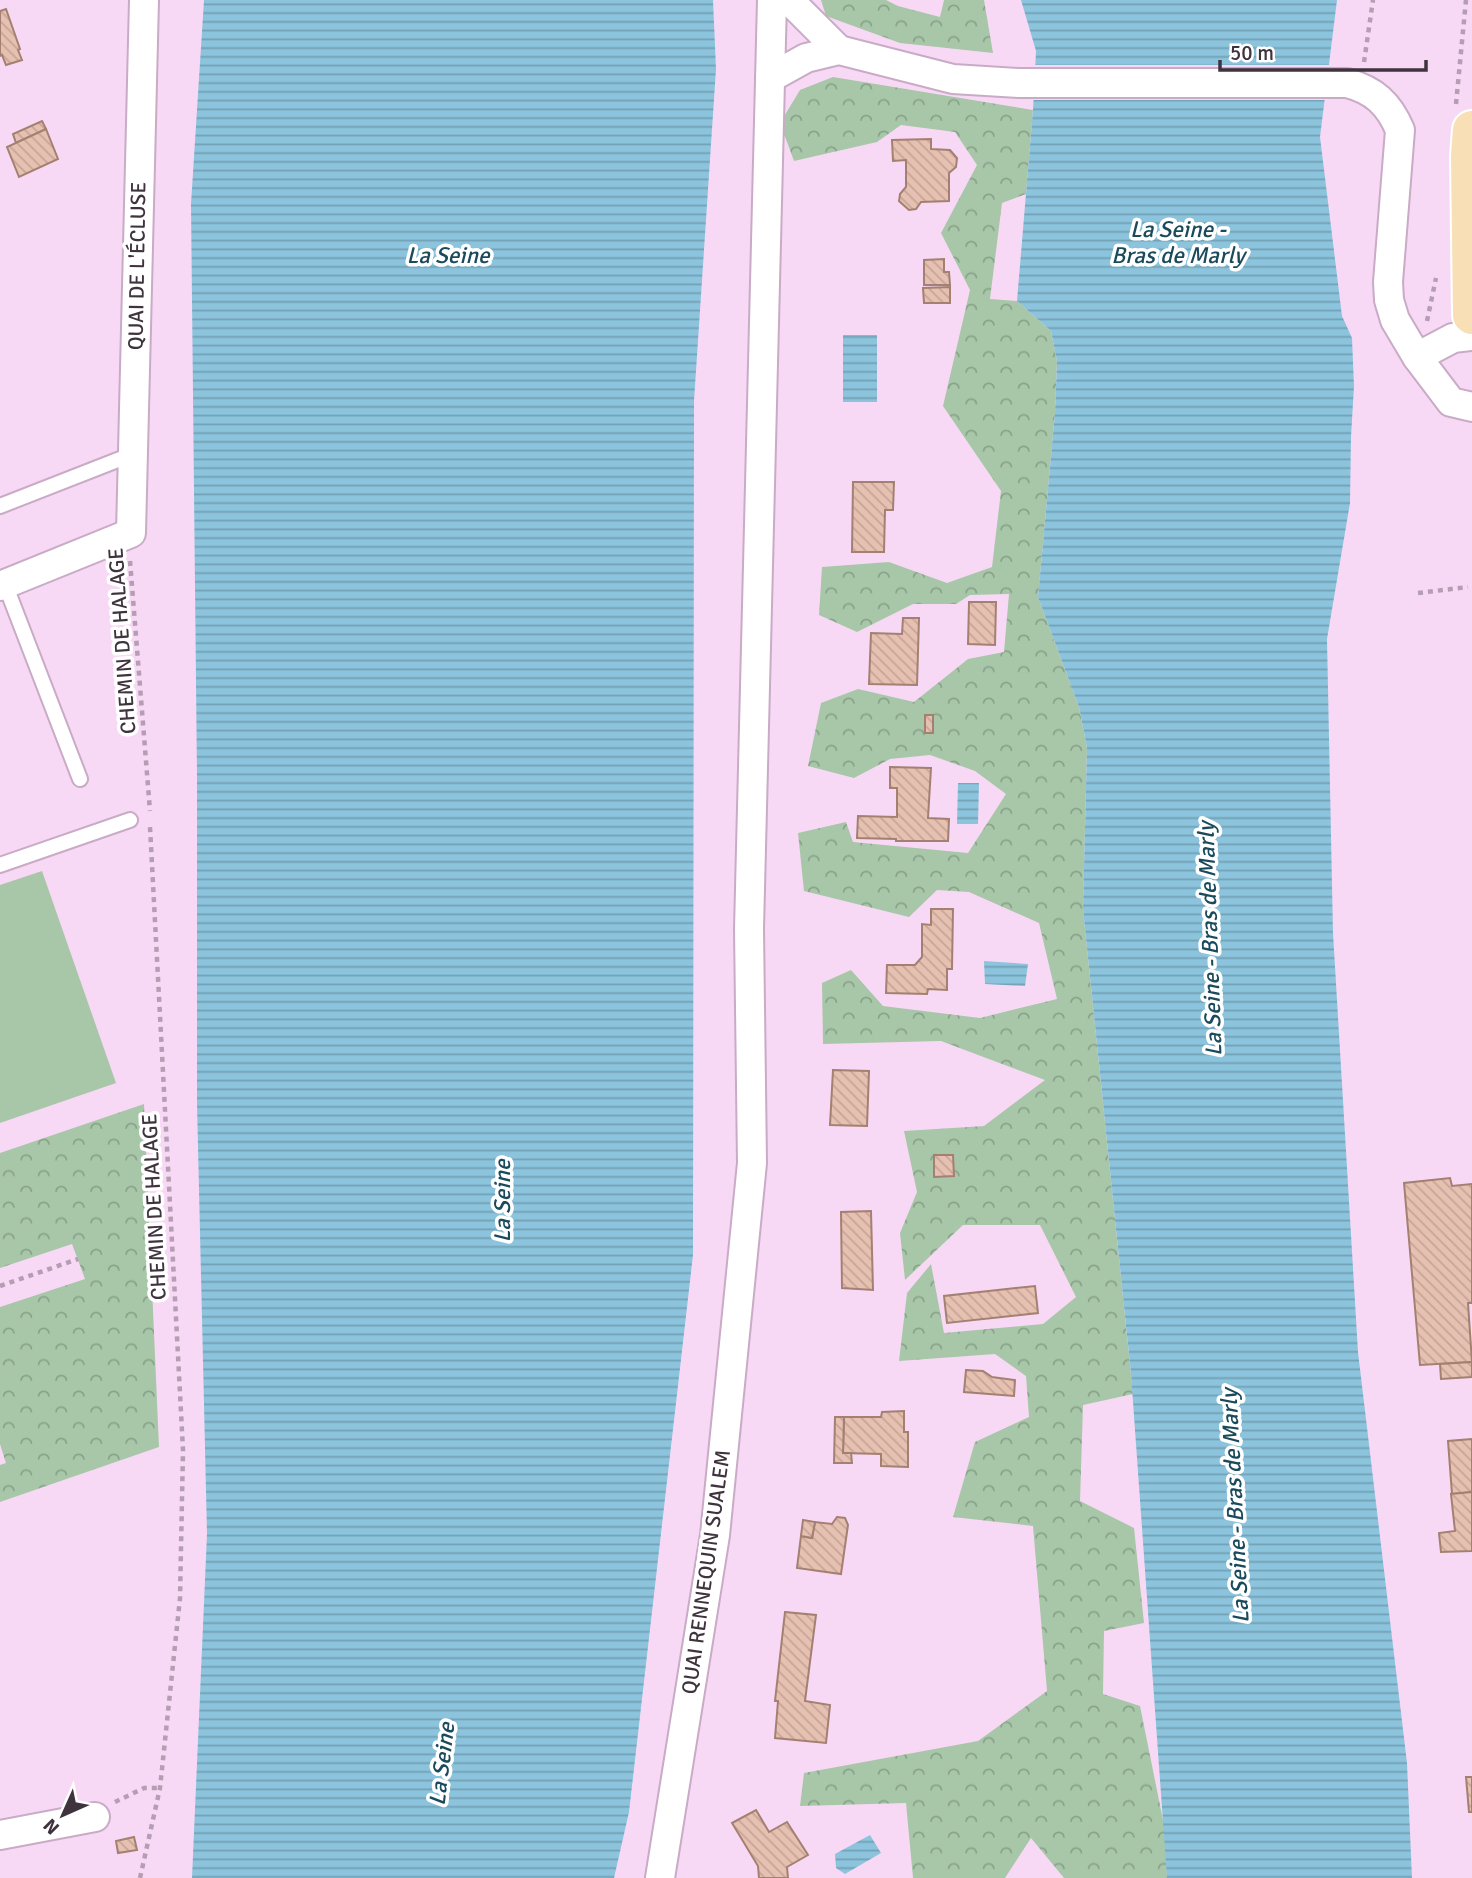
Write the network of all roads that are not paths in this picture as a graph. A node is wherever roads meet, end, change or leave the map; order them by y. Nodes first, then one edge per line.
1 (144, 0) edge
2 (772, 0) edge
3 (789, 0) edge
4 (839, 50) junction
5 (770, 78) junction
6 (1472, 130) edge
7 (1472, 315) edge
8 (1472, 336) edge
9 (1417, 358) junction
10 (1472, 407) edge
11 (133, 454) junction
12 (0, 506) edge
13 (2, 585) edge
14 (80, 779) dead end
15 (130, 820) dead end
16 (0, 865) edge
17 (95, 1817) road end
18 (0, 1835) edge
19 (660, 1878) edge

1 - 11 street, QUAI DE L'ÉCLUSE
2 - 5 street, QUAI RENNEQUIN SUALEM
3 - 4 street
4 - 5 street
4 - 9 street
5 - 19 street, QUAI RENNEQUIN SUALEM
6 - 7 main road
8 - 9 street
9 - 10 street
11 - 12 lane
11 - 13 street, QUAI DE L'ÉCLUSE
13 - 14 lane
15 - 16 lane
17 - 18 street

